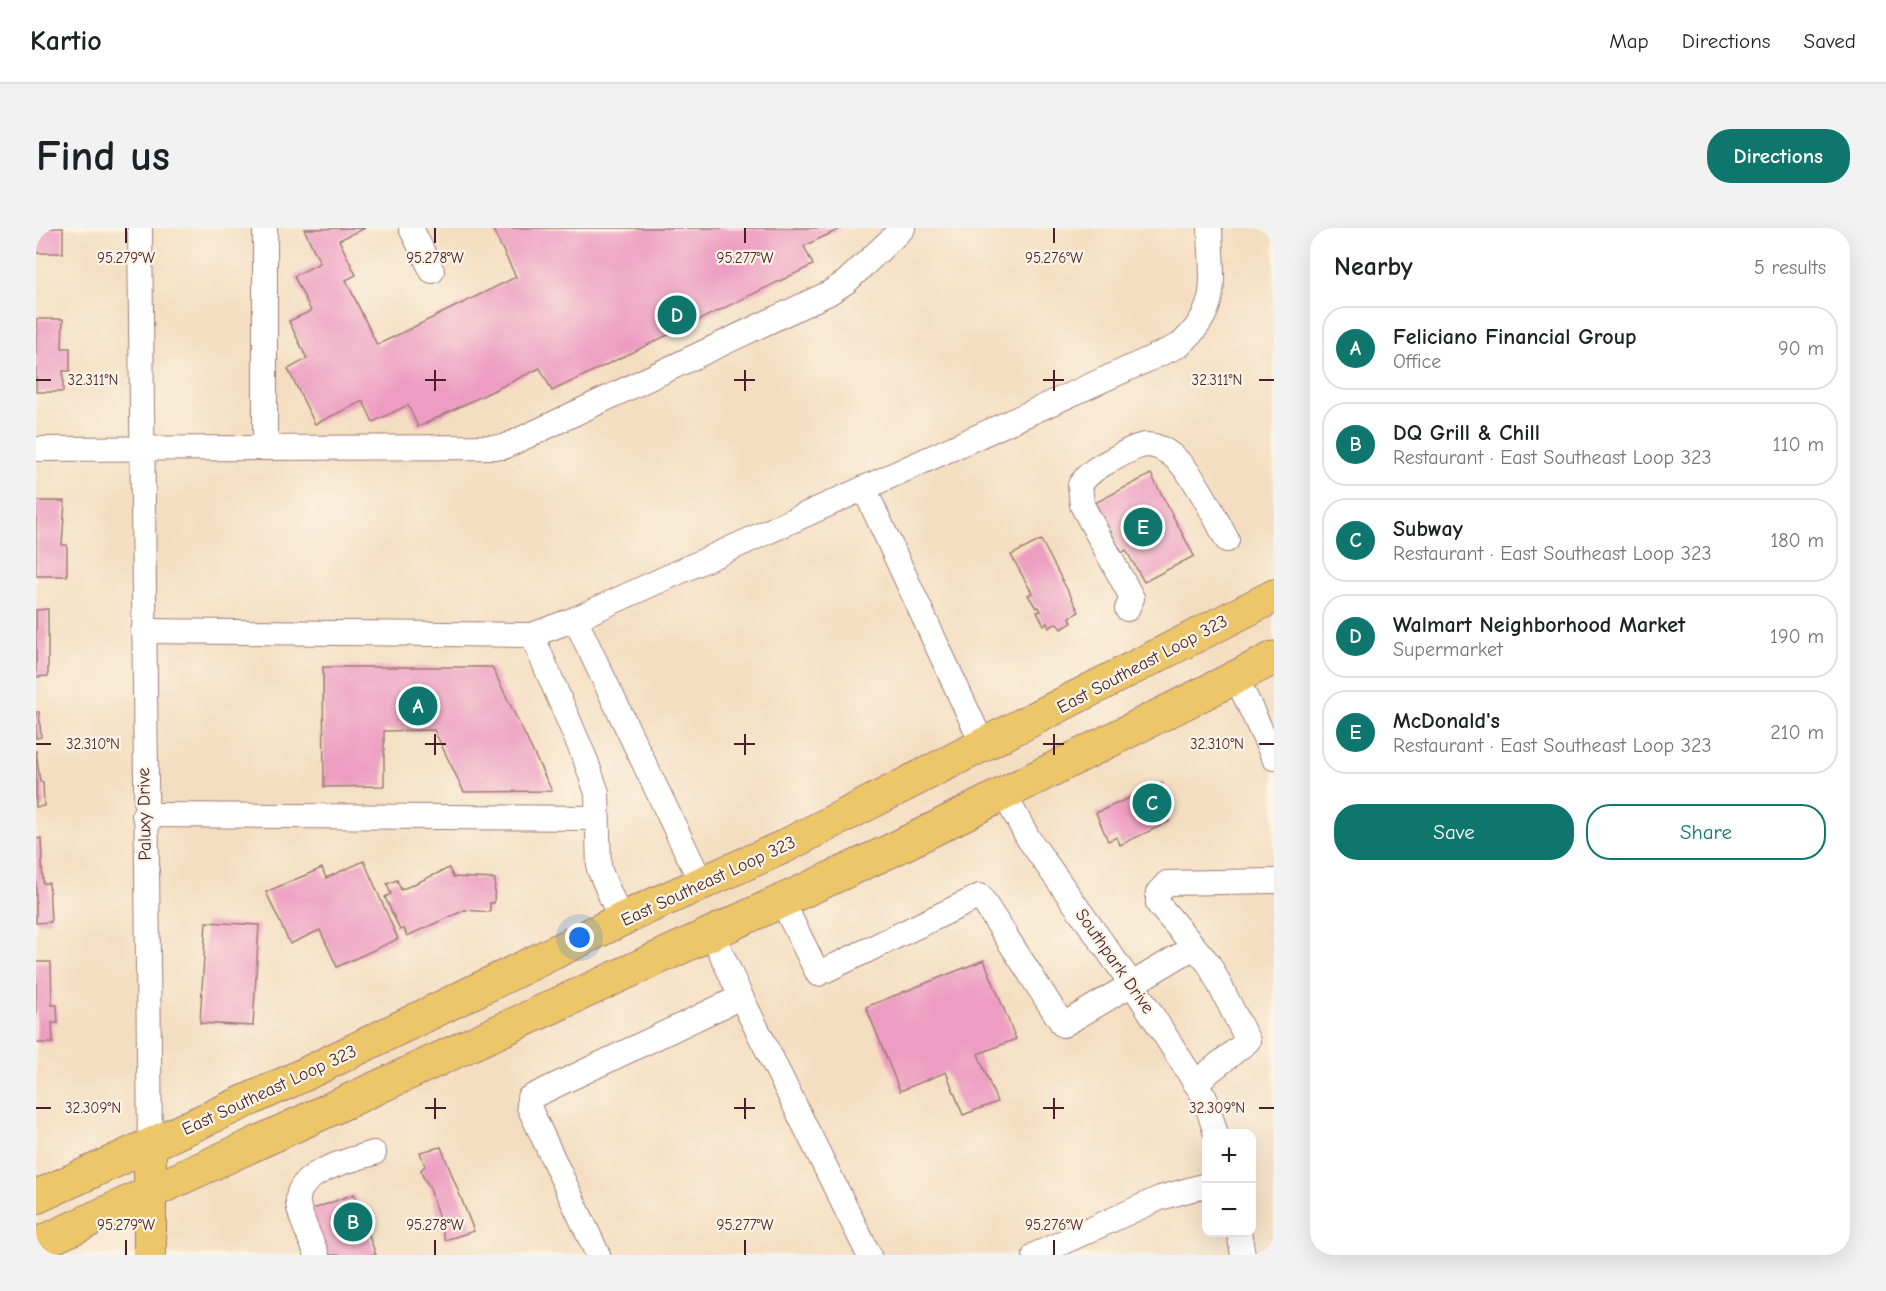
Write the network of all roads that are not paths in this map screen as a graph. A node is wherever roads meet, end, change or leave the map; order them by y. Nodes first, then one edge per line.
1 (140, 228) edge
2 (265, 228) edge
3 (411, 228) edge
4 (903, 228) edge
5 (1210, 228) edge
6 (432, 271) dead end
7 (141, 448) junction
8 (265, 448) junction
9 (36, 449) edge
10 (864, 488) junction
11 (1227, 540) dead end
12 (1274, 596) edge
13 (1127, 609) dead end
14 (575, 619) junction
15 (143, 631) junction
16 (532, 634) junction
17 (1274, 658) edge
18 (1236, 678) junction
19 (983, 745) junction
20 (1274, 758) edge
21 (1004, 794) junction
22 (144, 815) junction
23 (597, 818) junction
24 (1274, 881) edge
25 (702, 884) junction
26 (782, 901) junction
27 (621, 920) junction
28 (712, 933) junction
29 (1194, 947) junction
30 (1132, 984) junction
31 (741, 997) junction
32 (1195, 1083) junction
33 (1214, 1129) edge
34 (150, 1145) junction
35 (374, 1153) dead end
36 (1202, 1186) edge
37 (150, 1191) junction
38 (36, 1197) edge
39 (1240, 1237) edge
40 (36, 1245) edge
41 (150, 1255) edge
42 (317, 1255) edge
43 (598, 1255) edge
44 (869, 1255) edge
45 (1035, 1255) edge
46 (1243, 1255) edge

1 - 7 street, Paluxy Drive
2 - 8 street
3 - 6 street
4 - 8 street
5 - 10 street
7 - 8 street
7 - 9 street
7 - 15 street, Paluxy Drive
10 - 14 street
10 - 19 street
11 - 13 street
12 - 19 highway, East Southeast Loop 323
14 - 16 street
14 - 25 street
15 - 16 street
15 - 22 street, Paluxy Drive
16 - 23 street
17 - 18 highway
18 - 20 street
18 - 21 highway
19 - 25 highway, East Southeast Loop 323
21 - 26 highway
21 - 30 street, Southpark Drive
22 - 23 street
22 - 34 street, Paluxy Drive
23 - 27 street
24 - 29 street
25 - 27 highway, East Southeast Loop 323
26 - 28 highway
26 - 30 street
27 - 34 highway, East Southeast Loop 323
28 - 31 street
28 - 37 highway
29 - 30 street
29 - 32 street
30 - 32 street, Southpark Drive
31 - 43 street
31 - 44 street
32 - 33 street, Southpark Drive
34 - 37 main road, Paluxy Drive
34 - 38 highway, East Southeast Loop 323
35 - 42 street
36 - 45 street
37 - 40 highway
37 - 41 main road, Paluxy Drive
39 - 46 street

